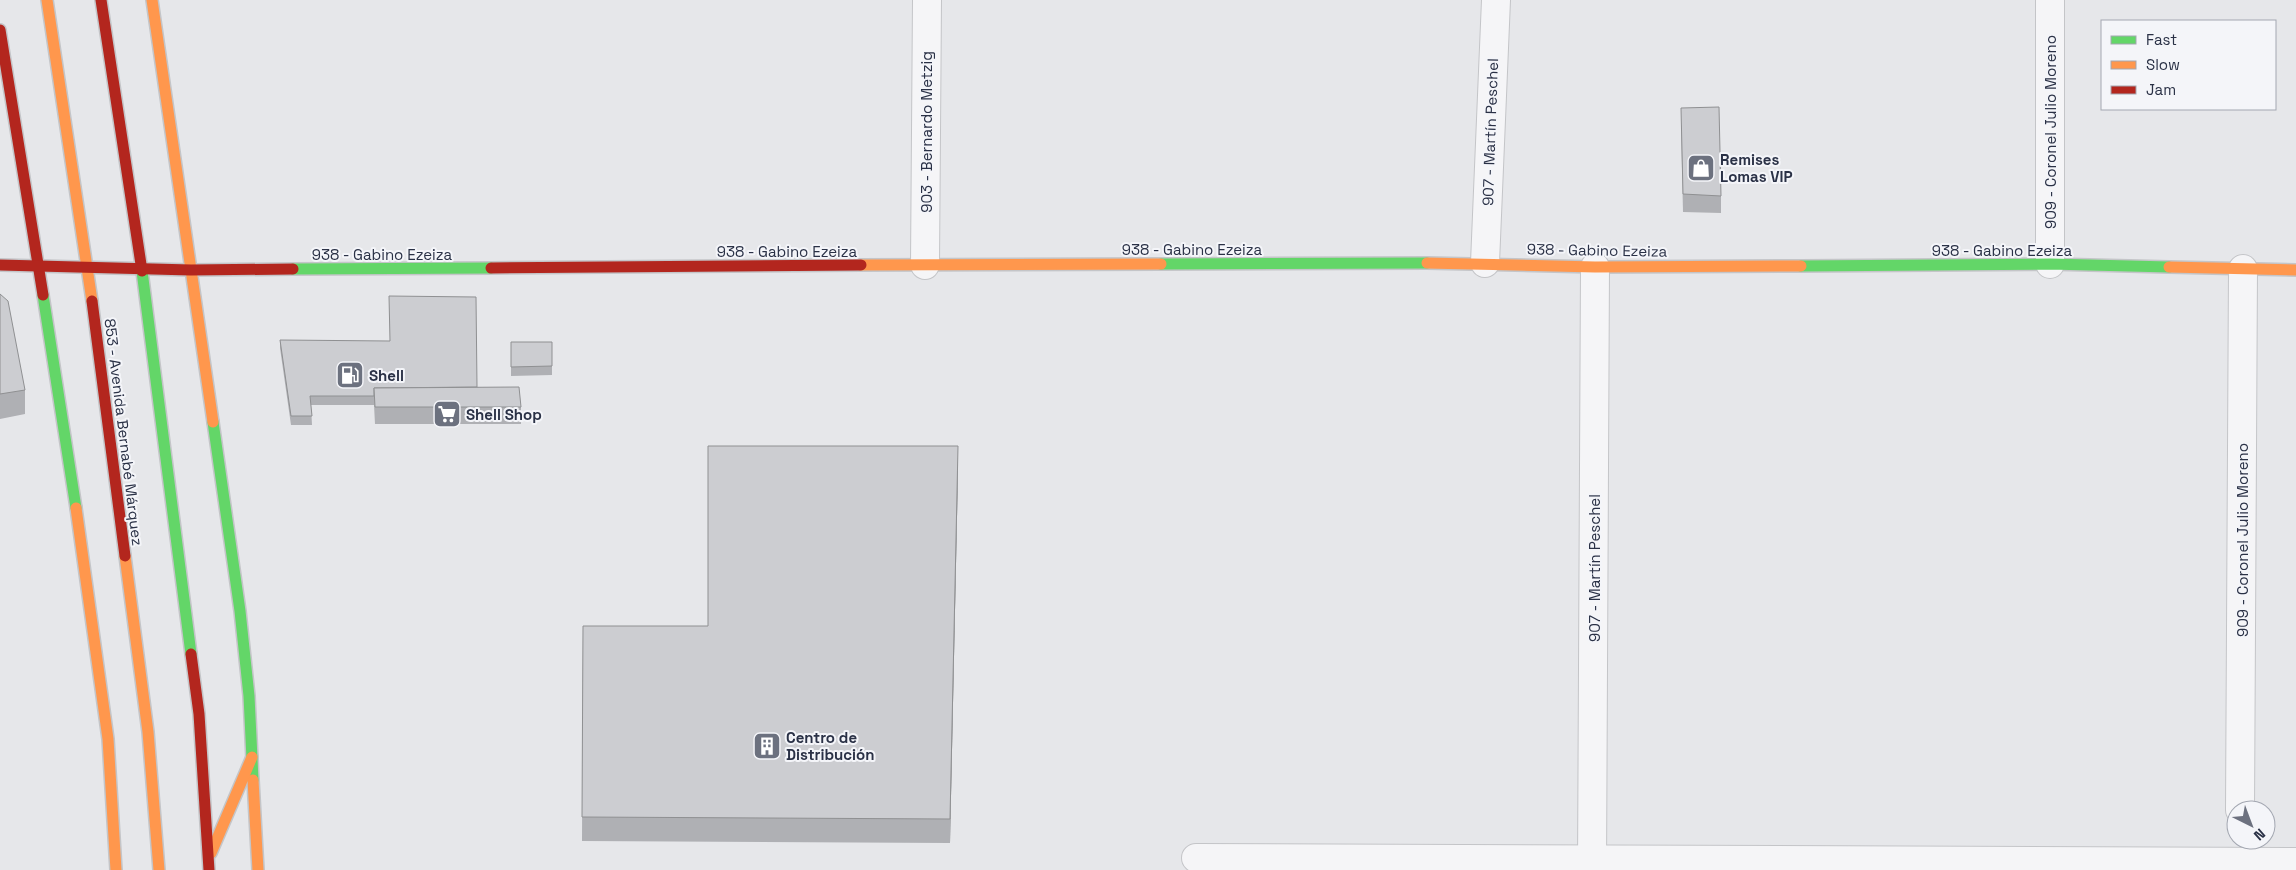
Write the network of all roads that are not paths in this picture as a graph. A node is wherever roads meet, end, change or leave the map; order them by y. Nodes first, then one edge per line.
1 (47, 0) edge
2 (101, 0) edge
3 (152, 0) edge
4 (927, 0) edge
5 (1496, 0) edge
6 (2050, 0) edge
7 (0, 30) edge
8 (925, 264) junction
9 (1485, 264) junction
10 (2050, 264) junction
11 (0, 265) edge
12 (40, 265) junction
13 (88, 267) junction
14 (1595, 267) junction
15 (142, 268) junction
16 (2243, 269) junction
17 (191, 270) junction
18 (2296, 270) edge
19 (252, 757) junction
20 (2240, 800) edge
21 (2240, 857) edge
22 (1196, 858) dead end
23 (2296, 862) edge
24 (208, 864) edge
25 (1592, 865) edge
26 (116, 870) edge
27 (159, 870) edge
28 (258, 870) edge

1 - 13 street, 853 - Avenida Bernabé Márquez
2 - 15 street
3 - 17 street
4 - 8 street, 903 - Bernardo Metzig
5 - 9 street, 907 - Martín Peschel
6 - 10 street, 909 - Coronel Julio Moreno
7 - 12 street
8 - 9 street, 938 - Gabino Ezeiza
8 - 17 street, 938 - Gabino Ezeiza
9 - 14 street, 938 - Gabino Ezeiza
10 - 14 street, 938 - Gabino Ezeiza
10 - 16 street, 938 - Gabino Ezeiza
11 - 12 street, 938 - Gabino Ezeiza
12 - 13 street, 938 - Gabino Ezeiza
12 - 26 street
13 - 15 street, 938 - Gabino Ezeiza
13 - 27 street, 853 - Avenida Bernabé Márquez
14 - 25 street, 907 - Martín Peschel
15 - 17 street, 938 - Gabino Ezeiza
15 - 24 street
16 - 18 street, 938 - Gabino Ezeiza
16 - 20 street, 909 - Coronel Julio Moreno
17 - 19 street
19 - 24 street
19 - 28 street
21 - 23 street
21 - 25 street
22 - 25 street

